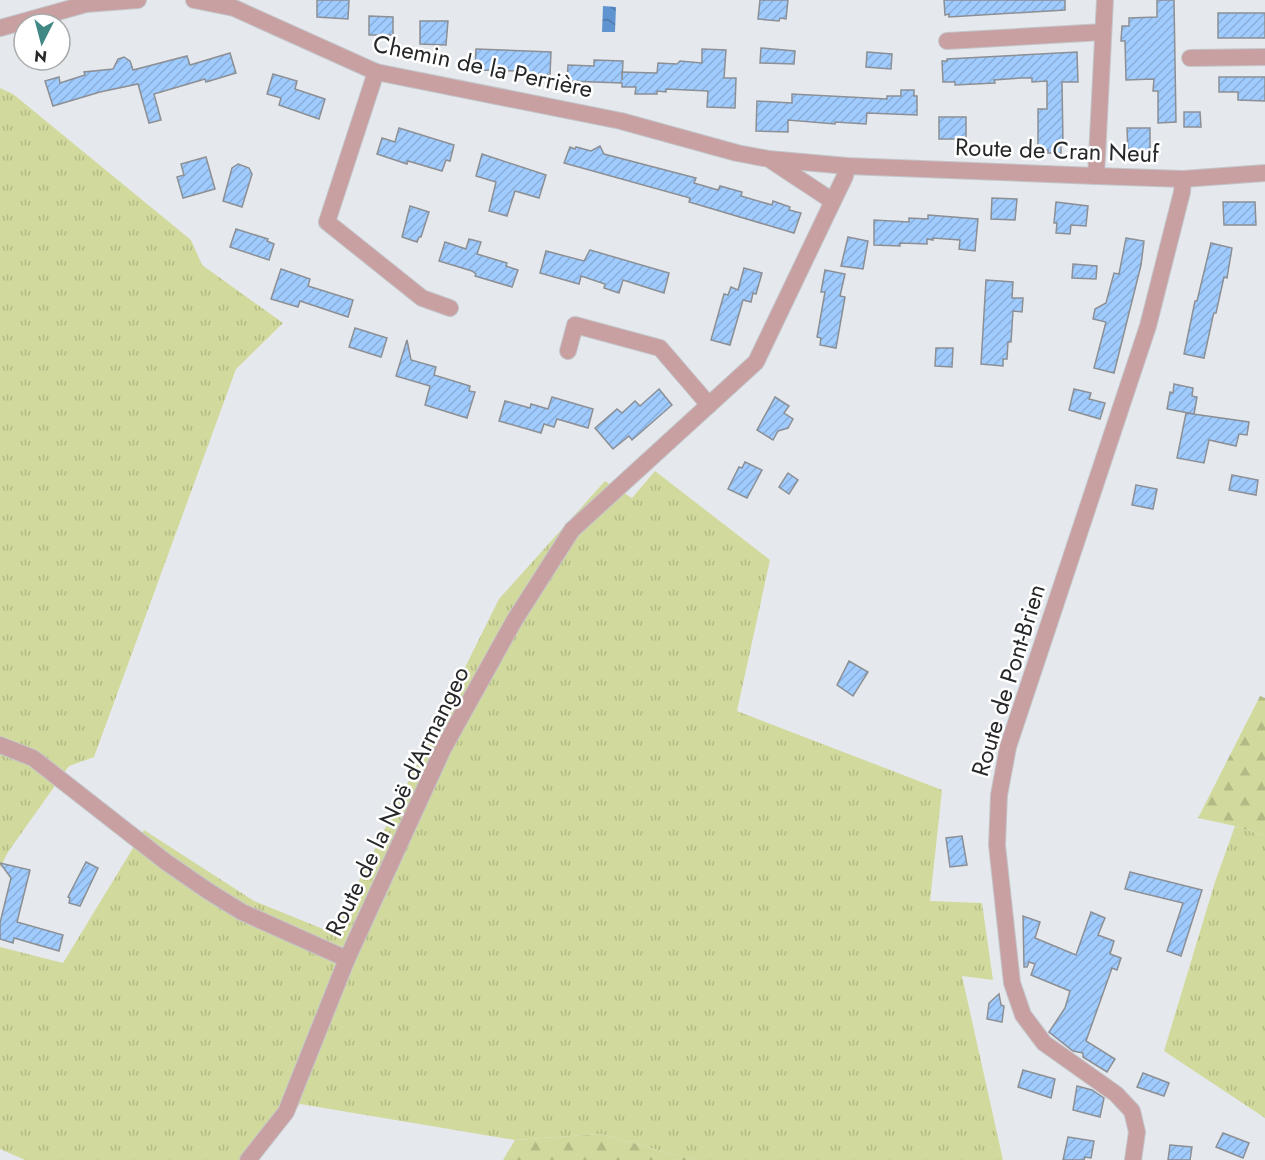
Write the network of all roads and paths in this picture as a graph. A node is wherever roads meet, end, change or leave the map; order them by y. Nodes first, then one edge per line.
1 (138, 0) edge
2 (194, 0) edge
3 (1105, 0) edge
4 (0, 28) edge
5 (1103, 32) junction
6 (948, 41) dead end
7 (1265, 57) edge
8 (1190, 58) dead end
9 (376, 72) junction
10 (769, 159) junction
11 (847, 166) junction
12 (1265, 173) edge
13 (1096, 176) junction
14 (1183, 179) junction
15 (831, 200) junction
16 (450, 308) dead end
17 (568, 351) dead end
18 (709, 405) junction
19 (0, 745) edge
20 (347, 959) junction
21 (248, 1160) edge
22 (1133, 1160) edge

1 - 4 street
2 - 9 street, Chemin de la Perrière
3 - 5 street
5 - 6 street
5 - 13 street
7 - 8 street
9 - 10 street, Chemin de la Perrière
9 - 16 street
10 - 11 street, Chemin de la Perrière
10 - 15 street, Chemin de la Perrière
11 - 13 street, Route de Cran Neuf
11 - 15 street, Route de la Noë d'Armangeo
12 - 14 street, Route de Cran Neuf
13 - 14 street, Route de Cran Neuf
14 - 22 street, Route de Pont-Brien
15 - 18 street, Route de la Noë d'Armangeo
17 - 18 street
18 - 20 street, Route de la Noë d'Armangeo
19 - 20 street
20 - 21 street, Route de la Noë d'Armangeo

